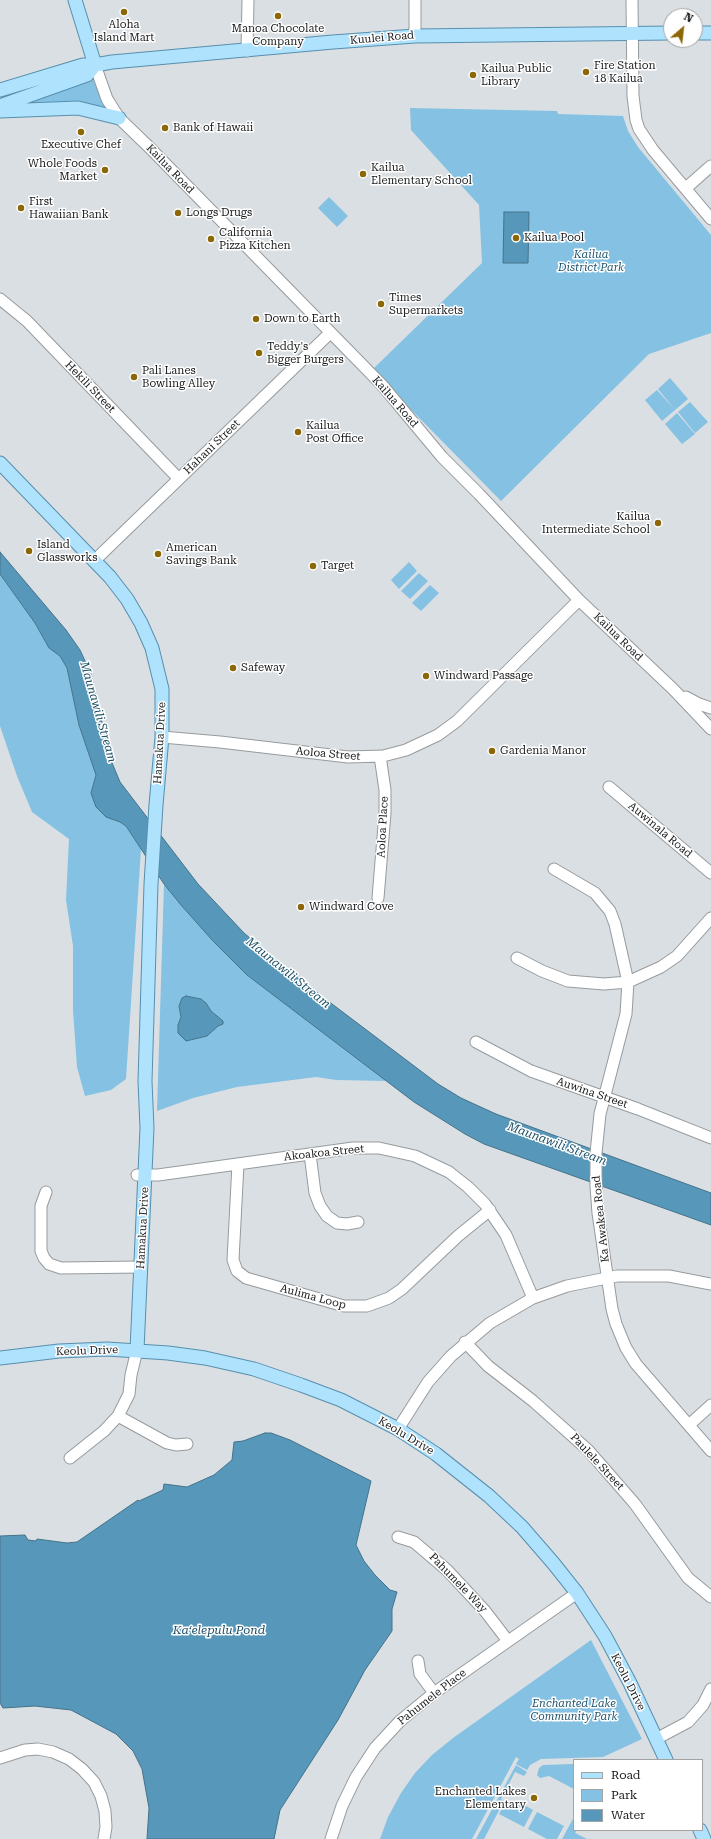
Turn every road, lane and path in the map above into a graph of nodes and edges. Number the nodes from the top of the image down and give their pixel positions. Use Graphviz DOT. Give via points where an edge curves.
graph roads {
  1 [pos="75,0"];
  2 [pos="248,0"];
  3 [pos="415,0"];
  4 [pos="632,0"];
  5 [pos="633,33"];
  6 [pos="663,33"];
  7 [pos="415,36"];
  8 [pos="248,50"];
  9 [pos="95,65"];
  10 [pos="0,90"];
  11 [pos="0,106"];
  12 [pos="0,111"];
  13 [pos="119,118"];
  14 [pos="711,166"];
  15 [pos="686,188"];
  16 [pos="711,219"];
  17 [pos="0,299"];
  18 [pos="330,333"];
  19 [pos="0,463"];
  20 [pos="179,479"];
  21 [pos="94,561"];
  22 [pos="579,600"];
  23 [pos="673,689"];
  24 [pos="711,708"];
  25 [pos="711,729"];
  26 [pos="162,737"];
  27 [pos="380,756"];
  28 [pos="609,787"];
  29 [pos="554,869"];
  30 [pos="711,873"];
  31 [pos="378,898"];
  32 [pos="711,918"];
  33 [pos="517,958"];
  34 [pos="628,982"];
  35 [pos="476,1042"];
  36 [pos="604,1097"];
  37 [pos="711,1138"];
  38 [pos="310,1154"];
  39 [pos="238,1164"];
  40 [pos="141,1175"];
  41 [pos="46,1192"];
  42 [pos="490,1210"];
  43 [pos="358,1222"];
  44 [pos="136,1267"];
  45 [pos="608,1278"];
  46 [pos="711,1284"];
  47 [pos="533,1298"];
  48 [pos="466,1342"];
  49 [pos="132,1350"];
  50 [pos="0,1358"];
  51 [pos="711,1405"];
  52 [pos="118,1416"];
  53 [pos="689,1425"];
  54 [pos="398,1429"];
  55 [pos="187,1444"];
  56 [pos="711,1451"];
  57 [pos="70,1458"];
  58 [pos="398,1537"];
  59 [pos="577,1593"];
  60 [pos="711,1597"];
  61 [pos="508,1641"];
  62 [pos="418,1661"];
  63 [pos="711,1689"];
  64 [pos="434,1693"];
  65 [pos="656,1739"];
  66 [pos="0,1758"];
  67 [pos="666,1759"];
  68 [pos="104,1839"];
  69 [pos="331,1839"];
  1 -- 9 [label="main road"];
  2 -- 8 [label="street"];
  3 -- 7 [label="street"];
  4 -- 5 [label="street"];
  5 -- 6 [label="main road, Kuulei Road"];
  5 -- 7 [label="main road, Kuulei Road"];
  5 -- 15 [label="street" via="633,96 636,120 653,150"];
  7 -- 8 [label="main road, Kuulei Road"];
  8 -- 9 [label="main road, Kuulei Road"];
  9 -- 10 [label="main road" via="83,65"];
  9 -- 11 [label="main road" via="86,76"];
  9 -- 13 [label="street, Kailua Road" via="107,99"];
  12 -- 13 [label="main road" via="78,108"];
  13 -- 18 [label="street, Kailua Road"];
  14 -- 15 [label="street"];
  15 -- 16 [label="street"];
  17 -- 20 [label="street, Hekili Street" via="27,321"];
  18 -- 20 [label="street, Hahani Street"];
  18 -- 22 [label="street, Kailua Road" via="382,385 442,457"];
  19 -- 21 [label="main road, Hamakua Drive"];
  20 -- 21 [label="street, Hahani Street"];
  21 -- 26 [label="main road, Hamakua Drive" via="127,599 150,642 162,689"];
  22 -- 23 [label="street, Kailua Road"];
  22 -- 27 [label="street, Aoloa Street" via="448,728 417,746"];
  23 -- 24 [label="street"];
  23 -- 25 [label="street, Kailua Road"];
  26 -- 27 [label="street, Aoloa Street" via="348,757"];
  26 -- 40 [label="main road, Hamakua Drive" via="151,884 145,1081 138,1128"];
  27 -- 31 [label="street, Aoloa Place" via="385,790 385,813"];
  28 -- 30 [label="street, Auwinala Road"];
  29 -- 34 [label="street, Ka Awakea Road" via="596,892 610,911 616,924"];
  32 -- 34 [label="street" via="673,959"];
  33 -- 34 [label="street" via="568,981 604,984"];
  34 -- 36 [label="street, Ka Awakea Road" via="626,1014"];
  35 -- 36 [label="street, Auwina Street" via="530,1071"];
  36 -- 37 [label="street, Auwina Street"];
  36 -- 45 [label="street, Ka Awakea Road" via="597,1138 596,1186"];
  38 -- 39 [label="street, Akoakoa Street"];
  38 -- 42 [label="street, Akoakoa Street" via="366,1148 391,1150 415,1156 459,1179"];
  38 -- 43 [label="street" via="315,1194 327,1216 337,1223"];
  39 -- 40 [label="street, Akoakoa Street"];
  39 -- 42 [label="street, Aulima Loop" via="233,1260 237,1271 246,1278 344,1306 367,1306 382,1302 396,1294"];
  40 -- 44 [label="main road, Hamakua Drive"];
  41 -- 44 [label="street" via="41,1206 41,1251 49,1264 61,1268"];
  42 -- 47 [label="street, Akoakoa Street" via="506,1235"];
  44 -- 49 [label="main road, Hamakua Drive"];
  45 -- 46 [label="street" via="658,1276 686,1278"];
  45 -- 47 [label="street" via="567,1286"];
  45 -- 53 [label="street, Ka Awakea Road" via="616,1324 626,1348 644,1374"];
  47 -- 48 [label="street" via="500,1316"];
  48 -- 54 [label="street" via="428,1382"];
  48 -- 60 [label="street, Paulele Street" via="497,1373 588,1450 635,1504 688,1578"];
  49 -- 50 [label="main road, Keolu Drive" via="59,1351"];
  49 -- 52 [label="street, Hamakua Drive" via="129,1394"];
  49 -- 54 [label="main road, Keolu Drive" via="205,1358 278,1376 341,1400"];
  51 -- 53 [label="street"];
  52 -- 55 [label="street" via="161,1440 176,1445"];
  52 -- 57 [label="street, Hamakua Drive" via="104,1431"];
  53 -- 56 [label="street, Ka Awakea Road"];
  54 -- 59 [label="main road, Keolu Drive" via="436,1454 489,1496 537,1544"];
  58 -- 61 [label="street, Pahumele Way" via="414,1542 442,1565 481,1606"];
  59 -- 61 [label="street, Pahumele Place"];
  59 -- 65 [label="main road, Keolu Drive" via="616,1657"];
  61 -- 64 [label="street, Pahumele Place"];
  62 -- 64 [label="street" via="420,1674"];
  63 -- 65 [label="street" via="697,1714 688,1722"];
  64 -- 69 [label="street, Pahumele Place" via="400,1721 366,1760 347,1795"];
  65 -- 67 [label="main road, Keolu Drive"];
  66 -- 68 [label="street" via="25,1750 38,1749 69,1759 78,1766 94,1782 101,1796 106,1821"];
}
